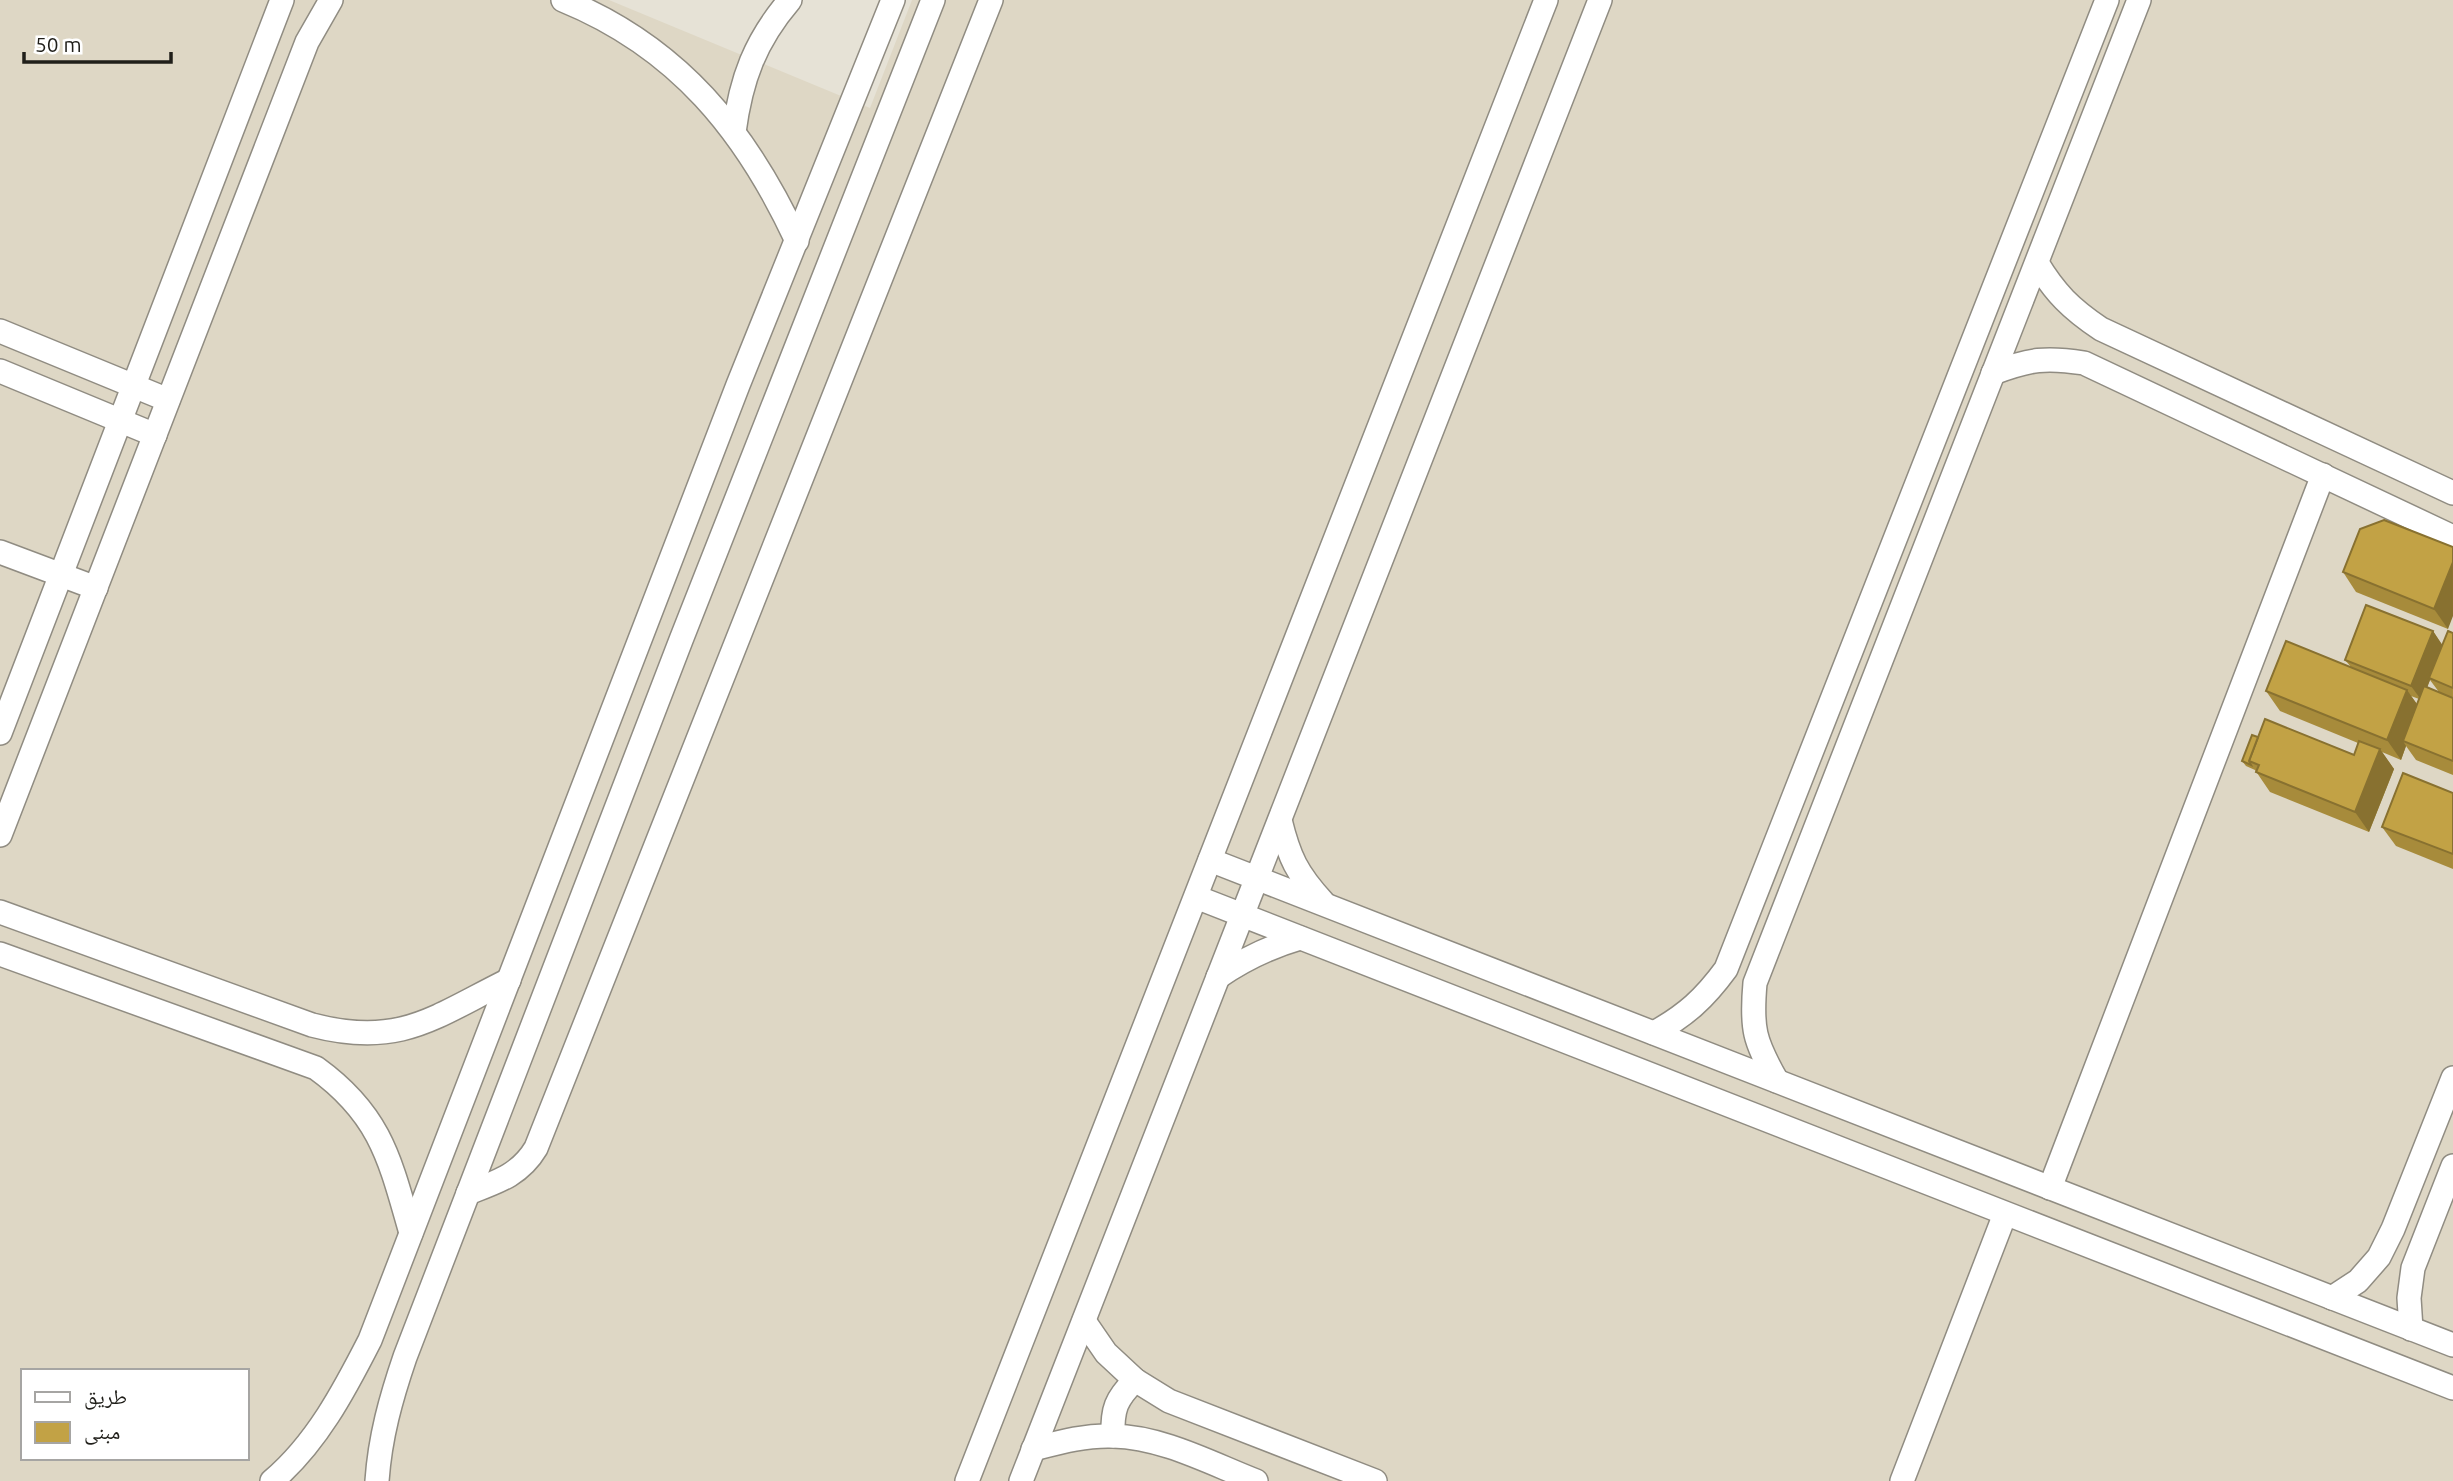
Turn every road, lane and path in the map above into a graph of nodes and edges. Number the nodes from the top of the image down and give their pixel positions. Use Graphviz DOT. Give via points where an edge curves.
graph roads {
  1 [pos="282,0"];
  2 [pos="331,0"];
  3 [pos="563,0"];
  4 [pos="790,0"];
  5 [pos="893,0"];
  6 [pos="933,0"];
  7 [pos="991,0"];
  8 [pos="1546,0"];
  9 [pos="1600,0"];
  10 [pos="2107,0"];
  11 [pos="2139,0"];
  12 [pos="734,132"];
  13 [pos="797,241"];
  14 [pos="2037,263"];
  15 [pos="168,297"];
  16 [pos="203,310"];
  17 [pos="0,331"];
  18 [pos="0,371"];
  19 [pos="1993,373"];
  20 [pos="134,386"];
  21 [pos="168,400"];
  22 [pos="121,421"];
  23 [pos="155,435"];
  24 [pos="2323,475"];
  25 [pos="2453,493"];
  26 [pos="2453,537"];
  27 [pos="0,552"];
  28 [pos="61,575"];
  29 [pos="96,588"];
  30 [pos="645,626"];
  31 [pos="681,640"];
  32 [pos="0,733"];
  33 [pos="1280,820"];
  34 [pos="0,835"];
  35 [pos="1210,860"];
  36 [pos="1256,878"];
  37 [pos="1195,897"];
  38 [pos="1325,905"];
  39 [pos="0,912"];
  40 [pos="1242,915"];
  41 [pos="1300,938"];
  42 [pos="0,954"];
  43 [pos="1218,977"];
  44 [pos="509,980"];
  45 [pos="1654,1033"];
  46 [pos="2453,1078"];
  47 [pos="1777,1081"];
  48 [pos="2453,1166"];
  49 [pos="2050,1188"];
  50 [pos="468,1193"];
  51 [pos="2006,1214"];
  52 [pos="411,1233"];
  53 [pos="2332,1298"];
  54 [pos="1084,1321"];
  55 [pos="2411,1329"];
  56 [pos="370,1340"];
  57 [pos="2453,1345"];
  58 [pos="405,1357"];
  59 [pos="1135,1380"];
  60 [pos="2453,1388"];
  61 [pos="1114,1436"];
  62 [pos="1033,1449"];
  63 [pos="272,1481"];
  64 [pos="377,1481"];
  65 [pos="967,1481"];
  66 [pos="1021,1481"];
  67 [pos="1256,1481"];
  68 [pos="1375,1481"];
  69 [pos="1902,1481"];
  1 -- 15 [label="street"];
  2 -- 16 [label="street" via="307,42"];
  3 -- 12 [label="street" via="634,36 699,91"];
  4 -- 12 [label="street" via="758,44 746,72"];
  5 -- 13 [label="street"];
  6 -- 31 [label="street"];
  7 -- 50 [label="street" via="536,1148 509,1177"];
  8 -- 35 [label="street"];
  9 -- 33 [label="street"];
  10 -- 45 [label="street" via="1726,970 1698,1003"];
  11 -- 14 [label="street"];
  12 -- 13 [label="street" via="769,185"];
  13 -- 30 [label="street"];
  14 -- 19 [label="street"];
  14 -- 25 [label="street" via="2060,297 2101,330"];
  15 -- 16 [label="street"];
  15 -- 20 [label="street"];
  16 -- 21 [label="street"];
  17 -- 20 [label="street"];
  18 -- 22 [label="street"];
  19 -- 24 [label="street" via="2033,360 2084,363"];
  19 -- 47 [label="street" via="1755,983 1752,1017 1759,1051"];
  20 -- 21 [label="street"];
  20 -- 22 [label="street"];
  21 -- 23 [label="street"];
  22 -- 23 [label="street"];
  22 -- 28 [label="street"];
  23 -- 29 [label="street"];
  24 -- 26 [label="street"];
  24 -- 49 [label="street"];
  27 -- 28 [label="street"];
  28 -- 29 [label="street"];
  28 -- 32 [label="street"];
  29 -- 34 [label="street"];
  30 -- 31 [label="street"];
  30 -- 44 [label="street"];
  31 -- 50 [label="street"];
  33 -- 36 [label="street"];
  33 -- 38 [label="street" via="1287,852 1303,881"];
  35 -- 36 [label="street"];
  35 -- 37 [label="street"];
  36 -- 38 [label="street"];
  36 -- 40 [label="street"];
  37 -- 40 [label="street"];
  37 -- 65 [label="street"];
  38 -- 45 [label="street"];
  39 -- 44 [label="street" via="341,1032 399,1031 427,1022"];
  40 -- 41 [label="street"];
  40 -- 43 [label="street"];
  41 -- 43 [label="street" via="1270,947"];
  41 -- 51 [label="street"];
  42 -- 52 [label="street" via="316,1068 358,1104 374,1127 387,1152"];
  43 -- 54 [label="street"];
  44 -- 52 [label="street"];
  45 -- 47 [label="street"];
  46 -- 53 [label="street" via="2379,1257 2358,1281"];
  47 -- 49 [label="street"];
  48 -- 55 [label="street" via="2413,1268"];
  49 -- 53 [label="street"];
  50 -- 58 [label="street"];
  51 -- 60 [label="street"];
  51 -- 69 [label="street"];
  52 -- 56 [label="street"];
  53 -- 55 [label="street"];
  54 -- 59 [label="street" via="1106,1353"];
  54 -- 62 [label="street"];
  55 -- 57 [label="street"];
  56 -- 58 [label="street"];
  56 -- 63 [label="street" via="345,1390 314,1436"];
  58 -- 64 [label="street" via="389,1402"];
  59 -- 61 [label="street" via="1116,1405"];
  59 -- 68 [label="street" via="1169,1401"];
  61 -- 62 [label="street" via="1073,1438"];
  61 -- 67 [label="street" via="1154,1441"];
  62 -- 66 [label="street"];
}
